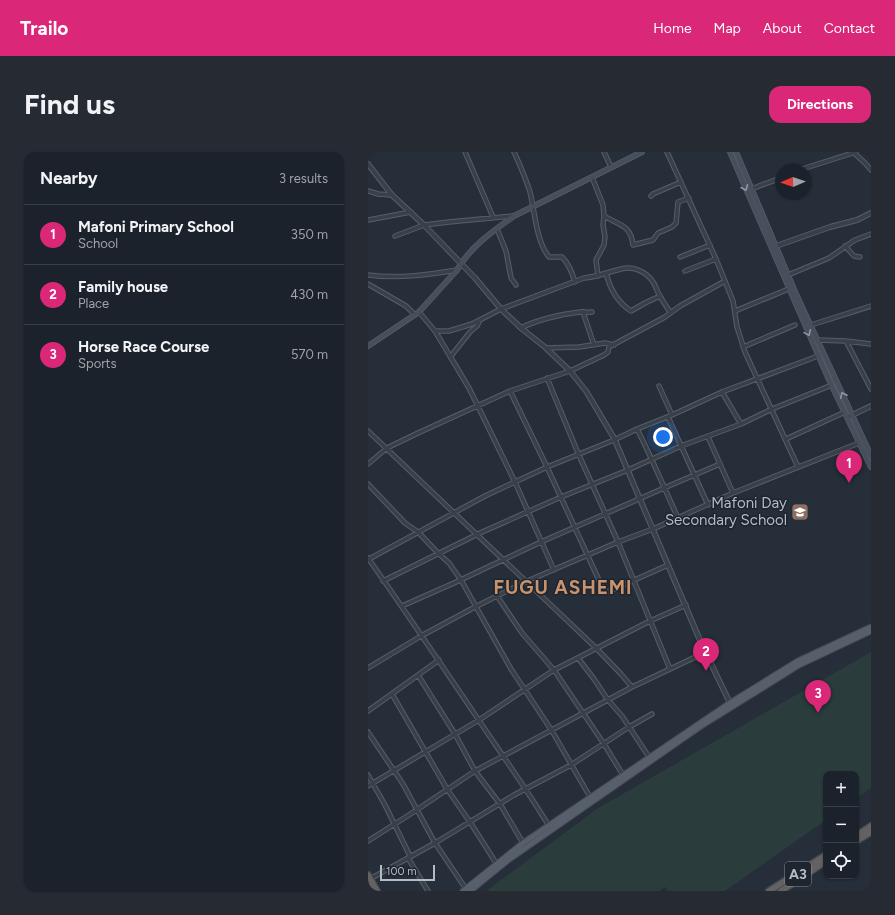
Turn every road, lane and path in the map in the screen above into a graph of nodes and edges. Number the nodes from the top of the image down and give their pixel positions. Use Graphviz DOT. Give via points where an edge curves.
graph roads {
  1 [pos="465,152"];
  2 [pos="514,152"];
  3 [pos="604,152"];
  4 [pos="641,152"];
  5 [pos="667,152"];
  6 [pos="730,152"];
  7 [pos="736,152"];
  8 [pos="854,152"];
  9 [pos="368,164"];
  10 [pos="811,166"];
  11 [pos="611,167"];
  12 [pos="871,170"];
  13 [pos="592,177"];
  14 [pos="775,180"];
  15 [pos="681,182"];
  16 [pos="751,189"];
  17 [pos="368,191"];
  18 [pos="392,195"];
  19 [pos="651,196"];
  20 [pos="689,198"];
  21 [pos="532,206"];
  22 [pos="411,212"];
  23 [pos="871,213"];
  24 [pos="514,216"];
  25 [pos="604,216"];
  26 [pos="493,218"];
  27 [pos="368,220"];
  28 [pos="424,225"];
  29 [pos="497,228"];
  30 [pos="871,234"];
  31 [pos="395,236"];
  32 [pos="710,245"];
  33 [pos="776,246"];
  34 [pos="845,246"];
  35 [pos="680,256"];
  36 [pos="860,257"];
  37 [pos="716,259"];
  38 [pos="460,264"];
  39 [pos="457,270"];
  40 [pos="685,270"];
  41 [pos="606,273"];
  42 [pos="368,275"];
  43 [pos="788,275"];
  44 [pos="598,276"];
  45 [pos="725,280"];
  46 [pos="575,282"];
  47 [pos="368,284"];
  48 [pos="516,285"];
  49 [pos="791,288"];
  50 [pos="660,296"];
  51 [pos="871,306"];
  52 [pos="501,309"];
  53 [pos="735,311"];
  54 [pos="583,312"];
  55 [pos="592,312"];
  56 [pos="670,312"];
  57 [pos="417,313"];
  58 [pos="480,320"];
  59 [pos="795,325"];
  60 [pos="811,325"];
  61 [pos="521,328"];
  62 [pos="435,331"];
  63 [pos="817,340"];
  64 [pos="846,341"];
  65 [pos="871,344"];
  66 [pos="594,345"];
  67 [pos="615,345"];
  68 [pos="368,346"];
  69 [pos="743,347"];
  70 [pos="546,348"];
  71 [pos="450,356"];
  72 [pos="818,356"];
  73 [pos="570,371"];
  74 [pos="547,378"];
  75 [pos="757,378"];
  76 [pos="832,385"];
  77 [pos="659,386"];
  78 [pos="871,389"];
  79 [pos="510,391"];
  80 [pos="722,392"];
  81 [pos="871,406"];
  82 [pos="478,407"];
  83 [pos="772,409"];
  84 [pos="848,415"];
  85 [pos="670,416"];
  86 [pos="741,424"];
  87 [pos="638,429"];
  88 [pos="368,431"];
  89 [pos="708,436"];
  90 [pos="786,439"];
  91 [pos="614,440"];
  92 [pos="859,443"];
  93 [pos="681,446"];
  94 [pos="869,446"];
  95 [pos="387,448"];
  96 [pos="578,454"];
  97 [pos="871,456"];
  98 [pos="652,459"];
  99 [pos="368,464"];
  100 [pos="720,464"];
  101 [pos="546,467"];
  102 [pos="798,467"];
  103 [pos="871,467"];
  104 [pos="628,470"];
  105 [pos="695,476"];
  106 [pos="515,482"];
  107 [pos="368,484"];
  108 [pos="592,485"];
  109 [pos="664,488"];
  110 [pos="733,494"];
  111 [pos="561,497"];
  112 [pos="640,499"];
  113 [pos="708,505"];
  114 [pos="529,512"];
  115 [pos="454,513"];
  116 [pos="605,514"];
  117 [pos="678,518"];
  118 [pos="574,528"];
  119 [pos="653,529"];
  120 [pos="418,532"];
  121 [pos="478,534"];
  122 [pos="541,542"];
  123 [pos="618,542"];
  124 [pos="438,553"];
  125 [pos="587,555"];
  126 [pos="368,559"];
  127 [pos="504,560"];
  128 [pos="668,565"];
  129 [pos="554,570"];
  130 [pos="461,580"];
  131 [pos="634,580"];
  132 [pos="383,581"];
  133 [pos="525,582"];
  134 [pos="497,596"];
  135 [pos="686,605"];
  136 [pos="402,606"];
  137 [pos="475,607"];
  138 [pos="650,620"];
  139 [pos="871,627"];
  140 [pos="871,631"];
  141 [pos="421,636"];
  142 [pos="596,648"];
  143 [pos="706,652"];
  144 [pos="578,658"];
  145 [pos="439,660"];
  146 [pos="368,668"];
  147 [pos="670,668"];
  148 [pos="554,670"];
  149 [pos="418,674"];
  150 [pos="632,688"];
  151 [pos="525,690"];
  152 [pos="392,694"];
  153 [pos="608,700"];
  154 [pos="730,703"];
  155 [pos="368,711"];
  156 [pos="584,713"];
  157 [pos="652,714"];
  158 [pos="479,720"];
  159 [pos="629,727"];
  160 [pos="552,731"];
  161 [pos="368,732"];
  162 [pos="455,734"];
  163 [pos="604,744"];
  164 [pos="425,752"];
  165 [pos="504,757"];
  166 [pos="649,757"];
  167 [pos="570,765"];
  168 [pos="394,771"];
  169 [pos="475,771"];
  170 [pos="368,775"];
  171 [pos="623,775"];
  172 [pos="372,784"];
  173 [pos="368,786"];
  174 [pos="526,789"];
  175 [pos="447,790"];
  176 [pos="590,797"];
  177 [pos="500,804"];
  178 [pos="417,810"];
  179 [pos="470,822"];
  180 [pos="395,824"];
  181 [pos="549,826"];
  182 [pos="871,826"];
  183 [pos="871,832"];
  184 [pos="859,834"];
  185 [pos="859,839"];
  186 [pos="368,841"];
  187 [pos="435,843"];
  188 [pos="523,843"];
  189 [pos="409,857"];
  190 [pos="823,857"];
  191 [pos="496,863"];
  192 [pos="823,863"];
  193 [pos="369,877"];
  194 [pos="368,886"];
  195 [pos="466,890"];
  196 [pos="371,891"];
  197 [pos="377,891"];
  198 [pos="428,891"];
  199 [pos="771,891"];
  200 [pos="781,891"];
  1 -- 26 [label="street"];
  2 -- 21 [label="street" via="524,175"];
  3 -- 11 [label="street"];
  4 -- 11 [label="main road"];
  5 -- 15 [label="street"];
  6 -- 49 [label="main road, one-way"];
  7 -- 16 [label="main road"];
  8 -- 10 [label="street"];
  8 -- 12 [label="street"];
  9 -- 18 [label="street"];
  11 -- 13 [label="main road"];
  13 -- 21 [label="main road"];
  13 -- 25 [label="street" via="603,205"];
  14 -- 16 [label="street"];
  15 -- 19 [label="street"];
  15 -- 20 [label="street"];
  16 -- 33 [label="main road"];
  17 -- 18 [label="street"];
  18 -- 22 [label="street"];
  20 -- 25 [label="street" via="678,202 674,226 658,233 653,240 633,245 628,230"];
  20 -- 32 [label="street"];
  21 -- 24 [label="main road"];
  21 -- 46 [label="street" via="547,256 562,257 568,264"];
  22 -- 27 [label="street"];
  22 -- 28 [label="street"];
  23 -- 33 [label="street" via="857,220"];
  24 -- 26 [label="street"];
  24 -- 29 [label="main road"];
  25 -- 44 [label="street" via="604,245 596,260"];
  26 -- 28 [label="street"];
  28 -- 31 [label="street"];
  28 -- 38 [label="street"];
  29 -- 38 [label="main road"];
  29 -- 48 [label="street" via="506,251 511,278"];
  30 -- 34 [label="street"];
  32 -- 35 [label="street"];
  32 -- 37 [label="street"];
  33 -- 43 [label="main road"];
  34 -- 36 [label="street" via="854,256"];
  34 -- 43 [label="street" via="829,258"];
  37 -- 40 [label="street"];
  37 -- 45 [label="street"];
  38 -- 39 [label="main road"];
  38 -- 52 [label="street"];
  39 -- 42 [label="street" via="418,276"];
  39 -- 57 [label="main road"];
  41 -- 44 [label="street"];
  41 -- 50 [label="street" via="623,268 638,270 654,282"];
  41 -- 50 [label="street" via="618,301 631,311"];
  43 -- 49 [label="main road"];
  44 -- 46 [label="street"];
  45 -- 53 [label="street"];
  45 -- 56 [label="street"];
  46 -- 52 [label="street"];
  47 -- 57 [label="street"];
  49 -- 53 [label="street"];
  49 -- 60 [label="main road"];
  49 -- 72 [label="main road, one-way"];
  50 -- 56 [label="street"];
  51 -- 60 [label="street"];
  52 -- 58 [label="street"];
  52 -- 61 [label="street"];
  53 -- 69 [label="street"];
  54 -- 55 [label="street"];
  54 -- 61 [label="street"];
  54 -- 66 [label="street"];
  56 -- 67 [label="street"];
  57 -- 62 [label="street"];
  57 -- 68 [label="main road"];
  58 -- 62 [label="street" via="449,331"];
  58 -- 71 [label="street"];
  59 -- 69 [label="street"];
  60 -- 63 [label="main road"];
  61 -- 70 [label="street"];
  62 -- 71 [label="street"];
  63 -- 64 [label="street"];
  84 -- 63 [label="main road, one-way"];
  64 -- 65 [label="street"];
  64 -- 78 [label="street"];
  66 -- 67 [label="street"];
  66 -- 70 [label="street"];
  67 -- 73 [label="street" via="604,355"];
  69 -- 75 [label="street"];
  70 -- 73 [label="street"];
  71 -- 82 [label="street"];
  72 -- 75 [label="street"];
  72 -- 76 [label="main road"];
  73 -- 74 [label="street"];
  73 -- 91 [label="street" via="586,392"];
  74 -- 79 [label="street"];
  74 -- 96 [label="street"];
  75 -- 80 [label="street"];
  75 -- 83 [label="street"];
  76 -- 83 [label="street"];
  76 -- 84 [label="main road"];
  77 -- 85 [label="street"];
  79 -- 82 [label="street"];
  79 -- 101 [label="street"];
  80 -- 85 [label="street"];
  80 -- 86 [label="street"];
  81 -- 84 [label="street"];
  82 -- 95 [label="street"];
  82 -- 106 [label="street"];
  83 -- 86 [label="street"];
  83 -- 90 [label="street"];
  84 -- 90 [label="street"];
  84 -- 92 [label="main road"];
  84 -- 94 [label="main road"];
  85 -- 87 [label="street"];
  85 -- 93 [label="street"];
  86 -- 89 [label="street"];
  87 -- 91 [label="street"];
  87 -- 98 [label="street"];
  88 -- 95 [label="street"];
  89 -- 93 [label="street"];
  89 -- 100 [label="street"];
  90 -- 102 [label="street"];
  91 -- 96 [label="street"];
  91 -- 104 [label="street"];
  92 -- 102 [label="street"];
  92 -- 103 [label="main road"];
  93 -- 98 [label="street"];
  93 -- 105 [label="street"];
  94 -- 97 [label="main road"];
  95 -- 99 [label="street"];
  95 -- 115 [label="street"];
  96 -- 101 [label="street"];
  96 -- 108 [label="street"];
  98 -- 104 [label="street"];
  98 -- 109 [label="street"];
  100 -- 105 [label="street"];
  100 -- 110 [label="street"];
  101 -- 106 [label="street"];
  101 -- 111 [label="street"];
  102 -- 110 [label="street"];
  104 -- 108 [label="street"];
  104 -- 112 [label="street"];
  105 -- 109 [label="street"];
  105 -- 113 [label="street"];
  106 -- 114 [label="street"];
  106 -- 115 [label="street"];
  107 -- 120 [label="street" via="405,523"];
  108 -- 111 [label="street"];
  108 -- 116 [label="street"];
  109 -- 112 [label="street"];
  109 -- 117 [label="street"];
  110 -- 113 [label="street"];
  111 -- 114 [label="street"];
  111 -- 118 [label="street"];
  112 -- 116 [label="street"];
  112 -- 119 [label="street"];
  113 -- 117 [label="street"];
  114 -- 121 [label="street"];
  114 -- 122 [label="street"];
  115 -- 120 [label="street"];
  115 -- 121 [label="street"];
  116 -- 118 [label="street"];
  116 -- 123 [label="street"];
  117 -- 119 [label="street"];
  118 -- 122 [label="street"];
  118 -- 125 [label="street"];
  119 -- 123 [label="street"];
  119 -- 128 [label="street"];
  120 -- 124 [label="street"];
  120 -- 126 [label="street"];
  121 -- 124 [label="street"];
  121 -- 127 [label="street"];
  122 -- 127 [label="street"];
  122 -- 129 [label="street"];
  123 -- 125 [label="street"];
  123 -- 131 [label="street"];
  124 -- 130 [label="street"];
  124 -- 132 [label="street"];
  125 -- 129 [label="street"];
  125 -- 131 [label="street" via="606,592"];
  126 -- 132 [label="street"];
  127 -- 130 [label="street"];
  127 -- 133 [label="street"];
  128 -- 131 [label="street"];
  128 -- 135 [label="street"];
  129 -- 133 [label="street"];
  130 -- 136 [label="street"];
  130 -- 137 [label="street"];
  131 -- 138 [label="street"];
  132 -- 136 [label="street"];
  133 -- 134 [label="street"];
  133 -- 142 [label="street"];
  134 -- 137 [label="street"];
  134 -- 148 [label="street" via="522,633"];
  135 -- 138 [label="street"];
  135 -- 143 [label="street"];
  136 -- 141 [label="street"];
  137 -- 141 [label="street"];
  137 -- 151 [label="street"];
  138 -- 142 [label="street"];
  138 -- 147 [label="street"];
  139 -- 154 [label="main road" via="798,661"];
  140 -- 195 [label="main road" via="799,665 701,726"];
  141 -- 145 [label="street"];
  141 -- 146 [label="street"];
  142 -- 144 [label="street"];
  142 -- 150 [label="street"];
  143 -- 147 [label="street"];
  143 -- 154 [label="street"];
  144 -- 148 [label="street"];
  144 -- 153 [label="street"];
  145 -- 149 [label="street"];
  145 -- 158 [label="street"];
  147 -- 150 [label="street"];
  148 -- 151 [label="street"];
  148 -- 156 [label="street"];
  149 -- 152 [label="street"];
  149 -- 162 [label="street"];
  150 -- 153 [label="street"];
  151 -- 158 [label="street"];
  151 -- 160 [label="street"];
  152 -- 155 [label="street"];
  152 -- 164 [label="street"];
  153 -- 156 [label="street"];
  153 -- 159 [label="street"];
  154 -- 166 [label="main road"];
  156 -- 160 [label="street"];
  156 -- 163 [label="street"];
  157 -- 159 [label="street"];
  158 -- 162 [label="street"];
  158 -- 165 [label="street"];
  159 -- 163 [label="street"];
  159 -- 166 [label="street"];
  160 -- 165 [label="street"];
  160 -- 167 [label="street"];
  161 -- 168 [label="street"];
  162 -- 164 [label="street"];
  162 -- 169 [label="street"];
  163 -- 167 [label="street"];
  163 -- 171 [label="street"];
  164 -- 168 [label="street"];
  164 -- 175 [label="street"];
  165 -- 169 [label="street"];
  165 -- 174 [label="street"];
  166 -- 171 [label="main road"];
  167 -- 174 [label="street"];
  167 -- 176 [label="street"];
  168 -- 172 [label="street"];
  168 -- 178 [label="street"];
  169 -- 175 [label="street"];
  169 -- 177 [label="street"];
  170 -- 172 [label="street"];
  171 -- 176 [label="main road"];
  172 -- 173 [label="street"];
  172 -- 180 [label="street"];
  174 -- 177 [label="street"];
  174 -- 181 [label="street"];
  175 -- 178 [label="street"];
  175 -- 179 [label="street"];
  176 -- 181 [label="main road"];
  177 -- 179 [label="street"];
  177 -- 188 [label="street"];
  178 -- 180 [label="street"];
  178 -- 187 [label="street"];
  179 -- 187 [label="street"];
  179 -- 191 [label="street"];
  180 -- 186 [label="street"];
  180 -- 189 [label="street"];
  181 -- 188 [label="main road"];
  182 -- 184 [label="highway"];
  183 -- 185 [label="highway"];
  187 -- 189 [label="street"];
  187 -- 195 [label="street"];
  188 -- 191 [label="main road"];
  189 -- 193 [label="street"];
  189 -- 198 [label="street"];
  190 -- 199 [label="highway, A3"];
  191 -- 195 [label="main road"];
  192 -- 200 [label="highway, A3"];
  193 -- 197 [label="highway"];
  194 -- 196 [label="highway"];
}
